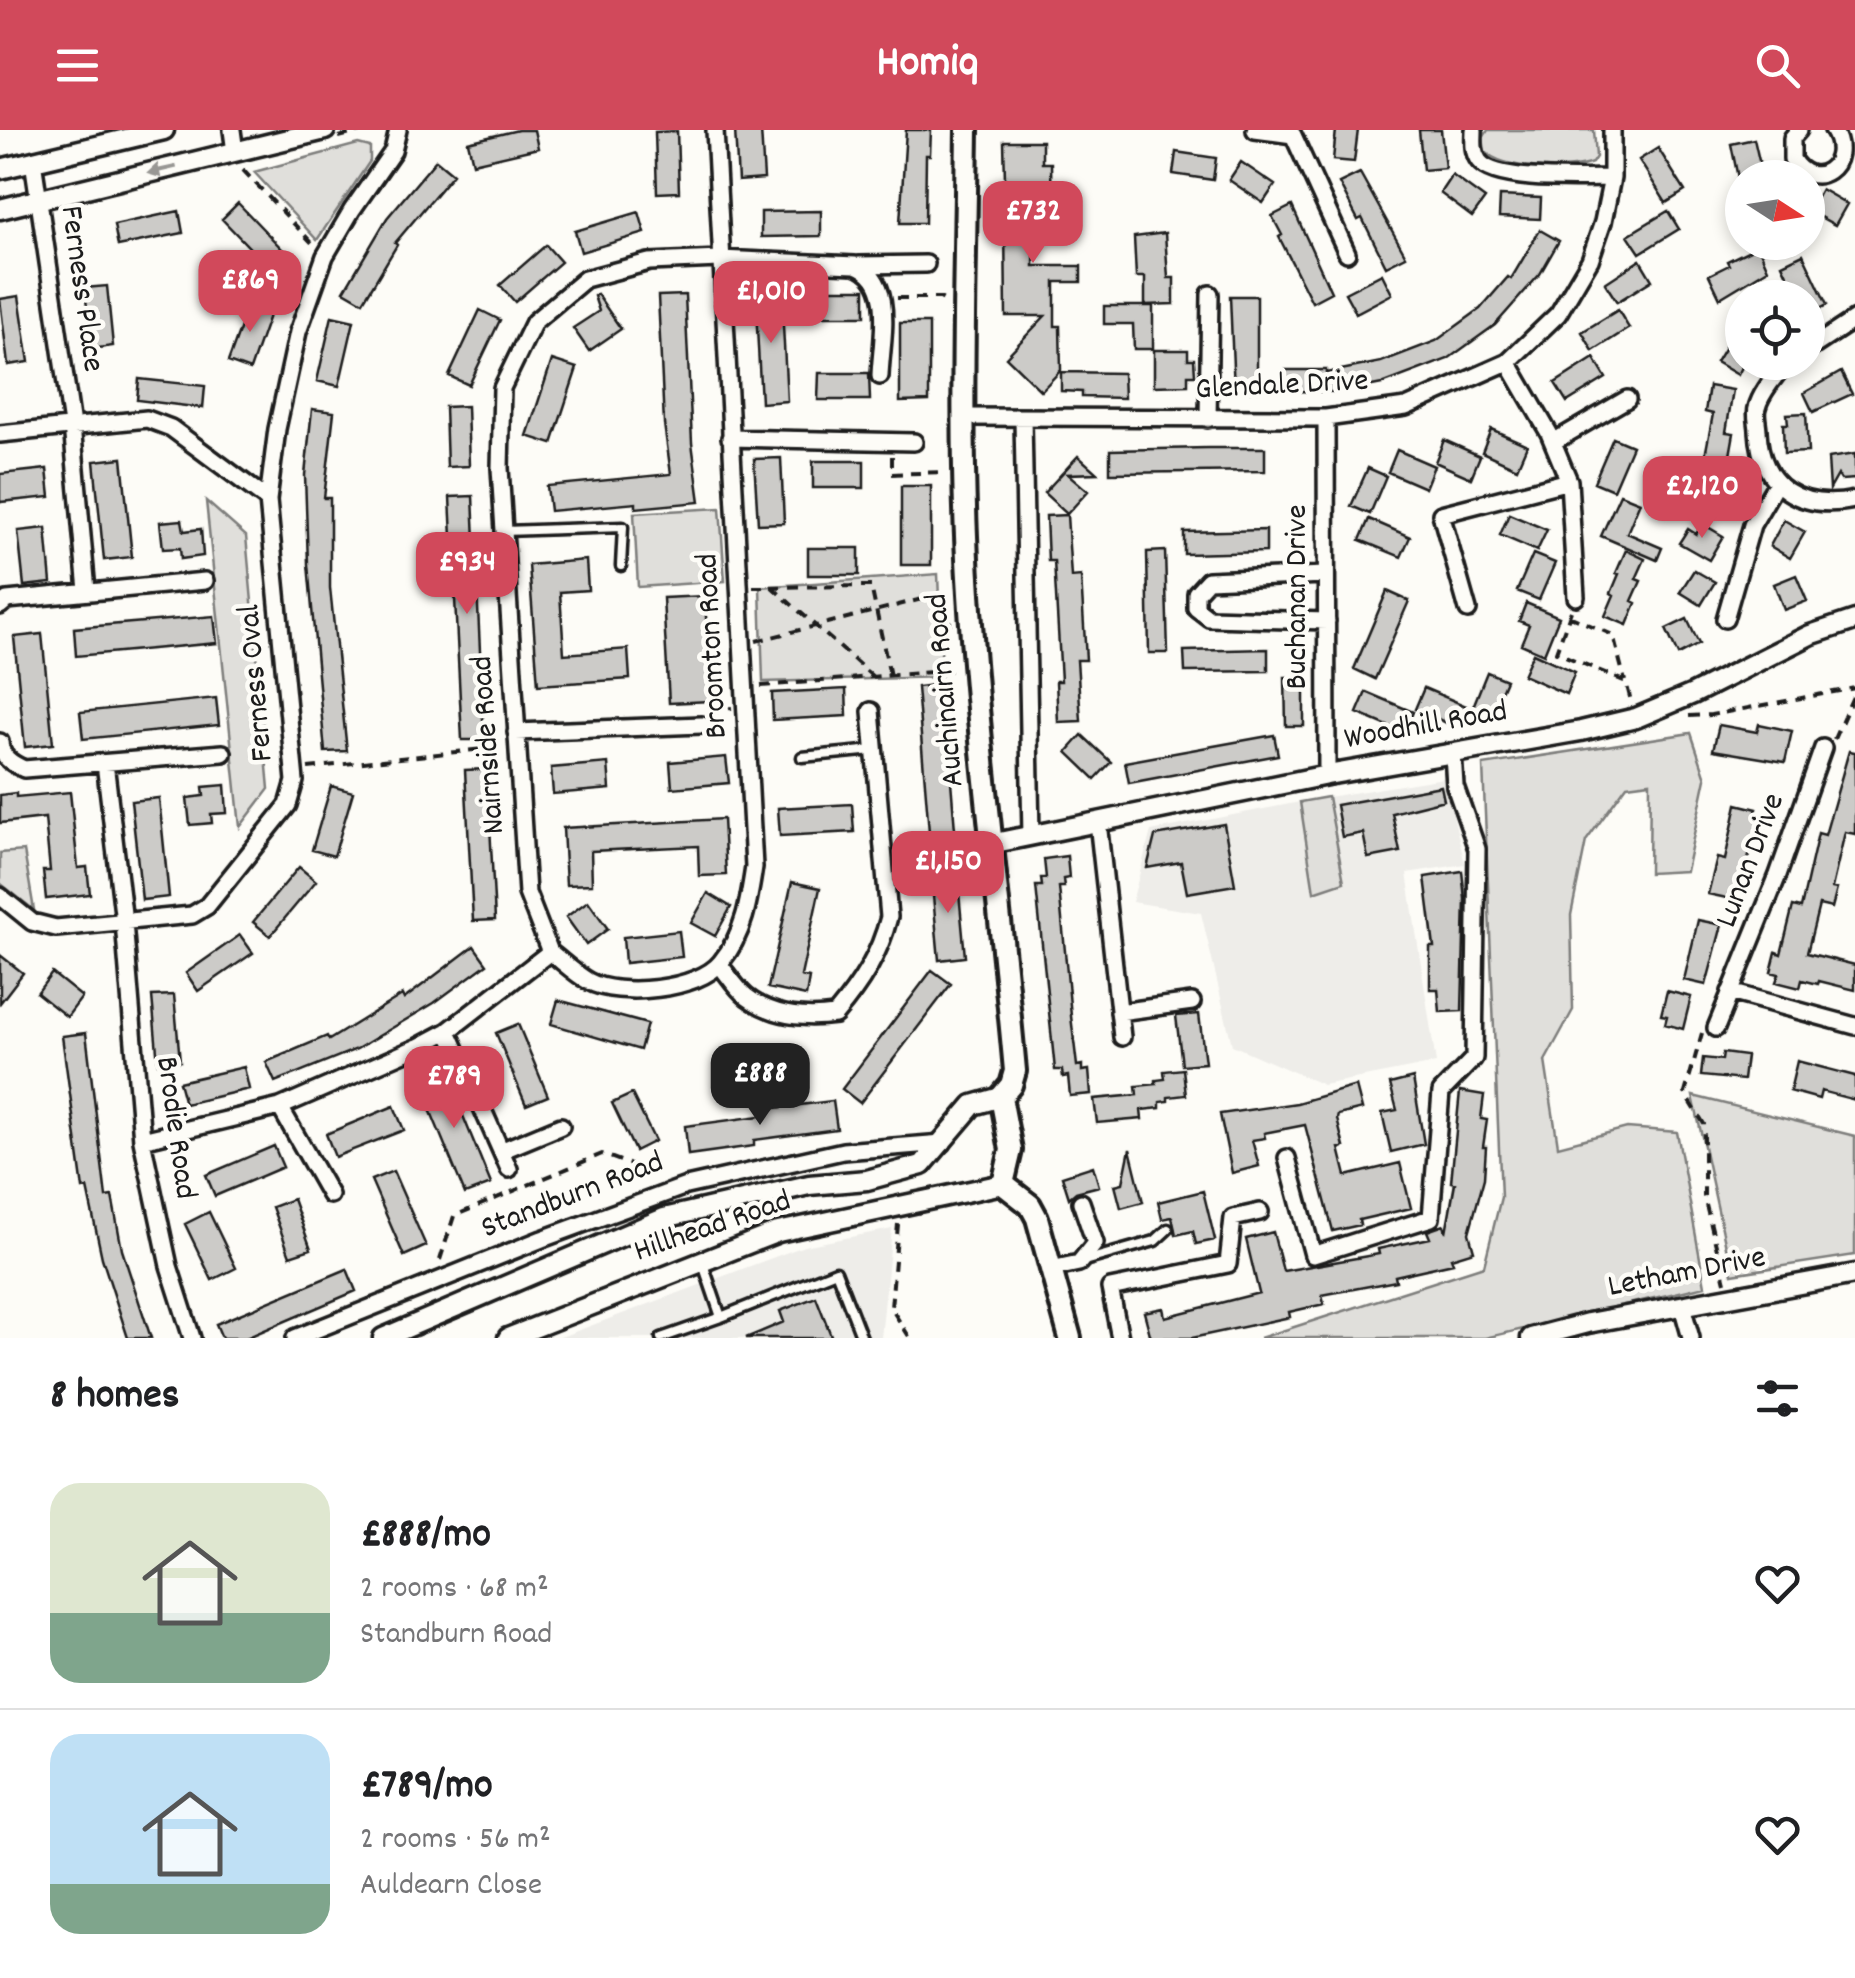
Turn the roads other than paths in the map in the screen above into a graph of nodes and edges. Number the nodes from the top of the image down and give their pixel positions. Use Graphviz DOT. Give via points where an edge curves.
graph roads {
  1 [pos="164,130"];
  2 [pos="232,130"];
  3 [pos="325,130"];
  4 [pos="398,130"];
  5 [pos="715,130"];
  6 [pos="967,130"];
  7 [pos="1255,130"];
  8 [pos="1474,130"];
  9 [pos="1612,130"];
  10 [pos="1799,130"];
  11 [pos="1833,130"];
  12 [pos="1295,132"];
  13 [pos="235,152"];
  14 [pos="33,161"];
  15 [pos="1838,163"];
  16 [pos="0,169"];
  17 [pos="1855,172"];
  18 [pos="1612,178"];
  19 [pos="40,199"];
  20 [pos="0,209"];
  21 [pos="1347,253"];
  22 [pos="720,259"];
  23 [pos="926,264"];
  24 [pos="855,265"];
  25 [pos="1210,294"];
  26 [pos="1855,319"];
  27 [pos="1825,339"];
  28 [pos="1508,362"];
  29 [pos="880,376"];
  30 [pos="1774,380"];
  31 [pos="1627,399"];
  32 [pos="964,416"];
  33 [pos="1326,418"];
  34 [pos="1023,419"];
  35 [pos="1208,419"];
  36 [pos="72,425"];
  37 [pos="0,434"];
  38 [pos="730,438"];
  39 [pos="914,442"];
  40 [pos="1554,442"];
  41 [pos="1569,481"];
  42 [pos="1776,484"];
  43 [pos="268,500"];
  44 [pos="1855,500"];
  45 [pos="504,531"];
  46 [pos="621,566"];
  47 [pos="1325,575"];
  48 [pos="204,581"];
  49 [pos="87,591"];
  50 [pos="1576,597"];
  51 [pos="0,606"];
  52 [pos="1468,610"];
  53 [pos="1725,619"];
  54 [pos="1855,620"];
  55 [pos="1327,621"];
  56 [pos="871,711"];
  57 [pos="702,724"];
  58 [pos="517,739"];
  59 [pos="0,742"];
  60 [pos="1823,748"];
  61 [pos="874,750"];
  62 [pos="1454,753"];
  63 [pos="223,754"];
  64 [pos="802,757"];
  65 [pos="106,763"];
  66 [pos="1327,775"];
  67 [pos="1098,822"];
  68 [pos="1031,836"];
  69 [pos="990,844"];
  70 [pos="0,896"];
  71 [pos="124,922"];
  72 [pos="550,952"];
  73 [pos="720,965"];
  74 [pos="1730,992"];
  75 [pos="1192,1002"];
  76 [pos="1119,1012"];
  77 [pos="1855,1026"];
  78 [pos="1716,1028"];
  79 [pos="448,1030"];
  80 [pos="1122,1037"];
  81 [pos="1001,1097"];
  82 [pos="280,1108"];
  83 [pos="561,1126"];
  84 [pos="142,1140"];
  85 [pos="943,1143"];
  86 [pos="502,1150"];
  87 [pos="1288,1158"];
  88 [pos="509,1168"];
  89 [pos="1003,1184"];
  90 [pos="330,1194"];
  91 [pos="1081,1202"];
  92 [pos="1260,1212"];
  93 [pos="1168,1229"];
  94 [pos="702,1260"];
  95 [pos="1079,1262"];
  96 [pos="1051,1269"];
  97 [pos="1855,1274"];
  98 [pos="1682,1306"];
  99 [pos="721,1317"];
  100 [pos="192,1338"];
  101 [pos="295,1338"];
  102 [pos="382,1338"];
  103 [pos="508,1338"];
  104 [pos="661,1338"];
  105 [pos="862,1338"];
  106 [pos="1070,1338"];
  107 [pos="1120,1338"];
  108 [pos="1531,1338"];
  109 [pos="1691,1338"];
  1 -- 14 [label="street"];
  2 -- 13 [label="street"];
  3 -- 13 [label="street"];
  4 -- 43 [label="street, Ferness Oval" via="394,151 325,256 298,332"];
  5 -- 22 [label="street, Broomton Road"];
  6 -- 32 [label="main road, Auchinairn Road"];
  7 -- 12 [label="street"];
  8 -- 18 [label="street" via="1473,149 1490,171"];
  9 -- 18 [label="street, Glendale Drive"];
  10 -- 15 [label="street" via="1790,148 1796,166 1816,176"];
  11 -- 15 [label="street" via="1842,149"];
  12 -- 21 [label="street"];
  13 -- 19 [label="street, one-way"];
  14 -- 16 [label="street"];
  14 -- 19 [label="street, Ferness Place"];
  15 -- 17 [label="street"];
  18 -- 28 [label="street, Glendale Drive" via="1590,260 1558,314"];
  19 -- 20 [label="street"];
  19 -- 36 [label="street, Ferness Place"];
  22 -- 24 [label="street, Nairnside Road"];
  22 -- 38 [label="street, Broomton Road"];
  22 -- 45 [label="street, Nairnside Road" via="649,262 585,279 534,322 502,388"];
  23 -- 24 [label="street, Nairnside Road"];
  24 -- 29 [label="street" via="878,280 882,297"];
  25 -- 35 [label="street"];
  26 -- 27 [label="street"];
  28 -- 33 [label="street, Glendale Drive" via="1406,407"];
  28 -- 40 [label="street"];
  30 -- 42 [label="street" via="1756,408 1760,456"];
  31 -- 40 [label="street"];
  32 -- 34 [label="street, Glendale Drive"];
  32 -- 69 [label="main road, Auchinairn Road" via="971,622"];
  33 -- 35 [label="street, Glendale Drive"];
  33 -- 47 [label="street, Buchanan Drive"];
  34 -- 35 [label="street, Glendale Drive"];
  34 -- 68 [label="street"];
  36 -- 37 [label="street"];
  36 -- 43 [label="street" via="147,419 171,428"];
  36 -- 49 [label="street, Ferness Place"];
  38 -- 39 [label="street"];
  38 -- 73 [label="street, Broomton Road" via="754,867 747,916"];
  40 -- 41 [label="street"];
  41 -- 50 [label="street"];
  41 -- 52 [label="street" via="1441,514"];
  42 -- 44 [label="street" via="1830,505"];
  42 -- 53 [label="street" via="1752,525"];
  43 -- 71 [label="street, Ferness Oval" via="295,782 288,805 206,906 192,915"];
  45 -- 46 [label="lane" via="623,527"];
  45 -- 58 [label="street, Nairnside Road"];
  47 -- 55 [label="street, Buchanan Drive"];
  47 -- 55 [label="street" via="1208,580 1196,593 1196,608 1209,618"];
  48 -- 49 [label="street"];
  49 -- 51 [label="street"];
  54 -- 62 [label="street, Woodhill Road" via="1636,718"];
  55 -- 66 [label="street, Buchanan Drive"];
  56 -- 61 [label="street"];
  57 -- 58 [label="street"];
  58 -- 72 [label="street, Nairnside Road" via="526,894"];
  59 -- 65 [label="street" via="10,762 24,770"];
  60 -- 74 [label="street, Lunan Drive"];
  61 -- 64 [label="lane"];
  61 -- 73 [label="street" via="889,917 858,988 835,1015 796,1016 746,996"];
  62 -- 66 [label="street, Woodhill Road"];
  62 -- 87 [label="street" via="1454,786 1477,849 1474,1058 1441,1092 1431,1218 1313,1255"];
  63 -- 65 [label="street"];
  65 -- 71 [label="street, Brodie Road"];
  66 -- 67 [label="street, Woodhill Road"];
  67 -- 68 [label="street, Woodhill Road"];
  67 -- 76 [label="street"];
  68 -- 69 [label="street, Woodhill Road"];
  69 -- 81 [label="main road, Auchinairn Road" via="1015,1071"];
  70 -- 71 [label="street, Ferness Oval" via="32,922 56,928"];
  71 -- 84 [label="street, Brodie Road"];
  72 -- 73 [label="street" via="590,982 624,990 679,986"];
  72 -- 79 [label="street"];
  74 -- 77 [label="street"];
  74 -- 78 [label="street, Lunan Drive"];
  75 -- 76 [label="street"];
  76 -- 80 [label="street"];
  79 -- 82 [label="street"];
  79 -- 86 [label="street"];
  81 -- 85 [label="street, Standburn Road" via="973,1105"];
  81 -- 89 [label="main road, Auchinairn Road" via="1010,1150"];
  82 -- 84 [label="street"];
  82 -- 90 [label="street"];
  83 -- 86 [label="street"];
  84 -- 100 [label="street, Brodie Road"];
  85 -- 101 [label="street, Standburn Road" via="843,1151 686,1186"];
  85 -- 102 [label="street, Standburn Road" via="922,1165 867,1180 664,1218"];
  86 -- 88 [label="street"];
  89 -- 94 [label="street, Hillhead Road" via="778,1232"];
  89 -- 96 [label="main road" via="1030,1205"];
  91 -- 95 [label="street" via="1096,1242"];
  92 -- 107 [label="street" via="1233,1218 1228,1264 1110,1288"];
  93 -- 95 [label="lane" via="1156,1241"];
  94 -- 99 [label="lane"];
  94 -- 103 [label="street, Hillhead Road"];
  95 -- 96 [label="street"];
  96 -- 106 [label="main road"];
  97 -- 98 [label="street, Letham Drive"];
  98 -- 108 [label="street, Letham Drive"];
  98 -- 109 [label="street"];
  99 -- 104 [label="lane"];
  99 -- 105 [label="lane" via="836,1270"];
}
